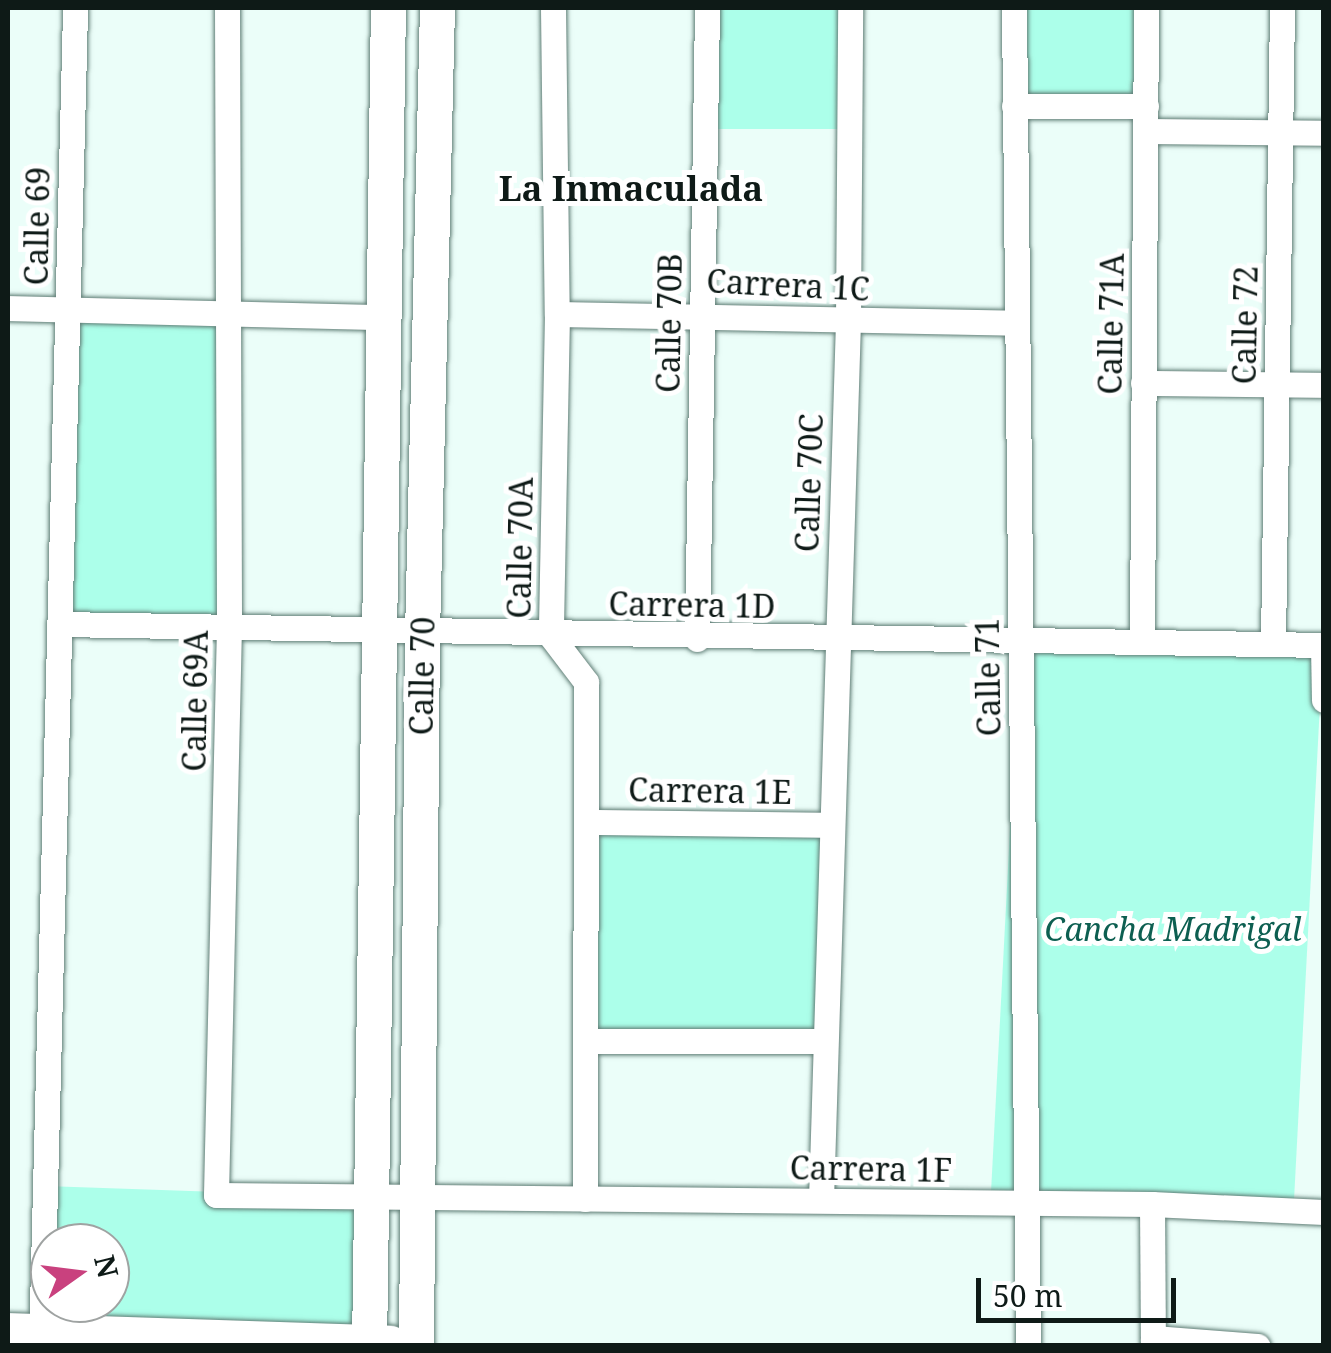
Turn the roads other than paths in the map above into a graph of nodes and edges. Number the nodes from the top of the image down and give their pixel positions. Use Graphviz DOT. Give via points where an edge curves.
graph roads {
  1 [pos="75,8"];
  2 [pos="226,8"];
  3 [pos="388,8"];
  4 [pos="438,8"];
  5 [pos="552,8"];
  6 [pos="708,8"];
  7 [pos="850,8"];
  8 [pos="1014,8"];
  9 [pos="1146,8"];
  10 [pos="1282,8"];
  11 [pos="1014,106"];
  12 [pos="1146,118"];
  13 [pos="1280,133"];
  14 [pos="1324,133"];
  15 [pos="8,308"];
  16 [pos="67,309"];
  17 [pos="231,312"];
  18 [pos="702,313"];
  19 [pos="557,314"];
  20 [pos="382,317"];
  21 [pos="848,321"];
  22 [pos="1017,324"];
  23 [pos="1143,383"];
  24 [pos="1276,384"];
  25 [pos="1324,385"];
  26 [pos="59,624"];
  27 [pos="229,626"];
  28 [pos="379,632"];
  29 [pos="422,634"];
  30 [pos="551,636"];
  31 [pos="698,638"];
  32 [pos="1020,639"];
  33 [pos="835,640"];
  34 [pos="1142,642"];
  35 [pos="1272,644"];
  36 [pos="1323,644"];
  37 [pos="1324,700"];
  38 [pos="589,822"];
  39 [pos="830,825"];
  40 [pos="587,1041"];
  41 [pos="825,1041"];
  42 [pos="370,1197"];
  43 [pos="416,1199"];
  44 [pos="585,1199"];
  45 [pos="821,1200"];
  46 [pos="1152,1204"];
  47 [pos="1026,1205"];
  48 [pos="1324,1212"];
  49 [pos="30,1336"];
  50 [pos="1153,1342"];
  51 [pos="369,1343"];
  52 [pos="406,1346"];
  53 [pos="416,1346"];
  54 [pos="1028,1346"];
  55 [pos="1258,1346"];
  1 -- 16 [label="street, Calle 69"];
  2 -- 17 [label="street, Calle 69A"];
  3 -- 20 [label="street, Calle 70"];
  4 -- 29 [label="street, Calle 70"];
  5 -- 19 [label="street, Calle 70A"];
  6 -- 18 [label="street, Calle 70B"];
  7 -- 21 [label="street, Calle 70C"];
  8 -- 11 [label="street, Calle 71"];
  9 -- 12 [label="street, Calle 71A"];
  10 -- 13 [label="street, Calle 72"];
  11 -- 12 [label="street"];
  11 -- 22 [label="street, Calle 71"];
  12 -- 13 [label="street"];
  12 -- 23 [label="street, Calle 71A"];
  13 -- 14 [label="street"];
  13 -- 24 [label="street, Calle 72"];
  15 -- 16 [label="street"];
  16 -- 17 [label="street"];
  16 -- 26 [label="street, Calle 69"];
  17 -- 20 [label="street"];
  17 -- 27 [label="street, Calle 69A"];
  18 -- 19 [label="street, Carrera 1C"];
  18 -- 21 [label="street, Carrera 1C"];
  18 -- 31 [label="street, Calle 70B"];
  19 -- 30 [label="street, Calle 70A"];
  20 -- 28 [label="street, Calle 70"];
  21 -- 22 [label="street, Carrera 1C"];
  21 -- 33 [label="street, Calle 70C"];
  22 -- 32 [label="street, Calle 71"];
  23 -- 24 [label="street"];
  23 -- 34 [label="street, Calle 71A"];
  24 -- 25 [label="street"];
  24 -- 35 [label="street, Calle 72"];
  26 -- 27 [label="street, Carrera 1D"];
  26 -- 49 [label="street, Calle 69"];
  27 -- 28 [label="street, Carrera 1D"];
  27 -- 42 [label="street, Calle 69A" via="216,1195"];
  28 -- 29 [label="street, Carrera 1D"];
  28 -- 42 [label="street, Calle 70"];
  29 -- 30 [label="street, Carrera 1D"];
  29 -- 43 [label="street, Calle 70"];
  30 -- 31 [label="street, Carrera 1D"];
  30 -- 38 [label="street, Calle 70A" via="586,682"];
  31 -- 33 [label="street, Carrera 1D"];
  32 -- 33 [label="street, Carrera 1D"];
  32 -- 34 [label="street, Carrera 1D"];
  32 -- 47 [label="street, Calle 71"];
  33 -- 39 [label="street, Calle 70C"];
  34 -- 35 [label="street, Carrera 1D"];
  35 -- 36 [label="street, Carrera 1D"];
  36 -- 37 [label="street"];
  38 -- 39 [label="street, Carrera 1E"];
  38 -- 40 [label="street, Calle 70A"];
  39 -- 41 [label="street, Calle 70C"];
  40 -- 41 [label="street"];
  40 -- 44 [label="street, Calle 70A"];
  41 -- 45 [label="street, Calle 70C"];
  42 -- 43 [label="street, Calle 69A"];
  42 -- 51 [label="street, Calle 70"];
  43 -- 44 [label="street, Carrera 1F"];
  43 -- 53 [label="street, Calle 70"];
  44 -- 45 [label="street, Carrera 1F"];
  45 -- 47 [label="street, Carrera 1F"];
  46 -- 47 [label="street, Carrera 1F"];
  46 -- 48 [label="street, Carrera 1F"];
  46 -- 50 [label="street"];
  47 -- 54 [label="street, Calle 71"];
  49 -- 51 [label="street"];
  50 -- 55 [label="street"];
  51 -- 52 [label="street"];
}
